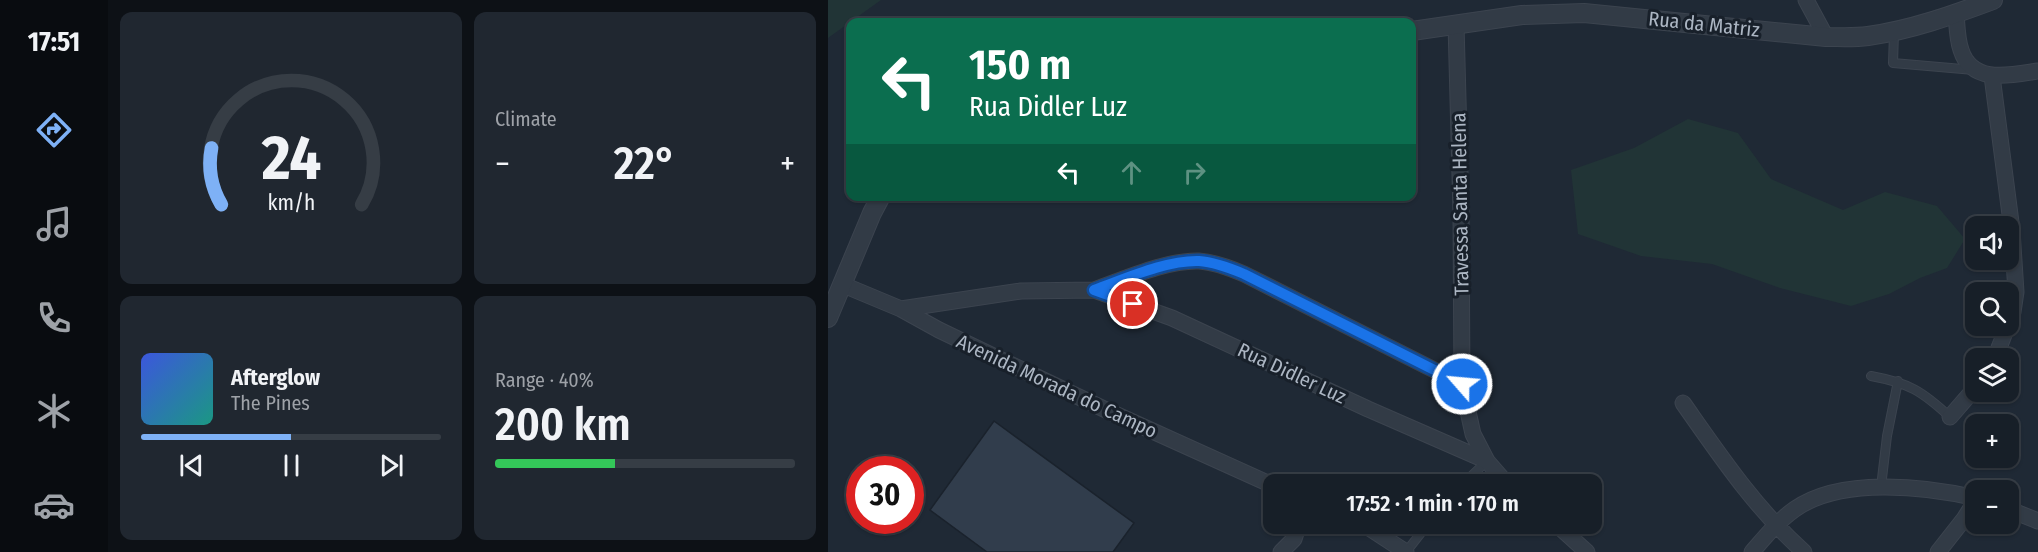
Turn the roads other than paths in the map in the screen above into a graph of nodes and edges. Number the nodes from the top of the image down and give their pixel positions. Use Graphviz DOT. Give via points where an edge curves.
graph roads {
  1 [pos="1806,0"];
  2 [pos="1993,0"];
  3 [pos="1956,13"];
  4 [pos="1456,24"];
  5 [pos="1416,30"];
  6 [pos="1894,32"];
  7 [pos="1826,37"];
  8 [pos="1976,70"];
  9 [pos="2038,71"];
  10 [pos="1992,76"];
  11 [pos="879,201"];
  12 [pos="841,284"];
  13 [pos="1094,290"];
  14 [pos="901,309"];
  15 [pos="828,318"];
  16 [pos="1999,348"];
  17 [pos="1871,376"];
  18 [pos="1898,381"];
  19 [pos="1462,384"];
  20 [pos="1965,400"];
  21 [pos="1683,404"];
  22 [pos="1950,417"];
  23 [pos="1487,461"];
  24 [pos="1473,474"];
  25 [pos="1498,474"];
  26 [pos="1263,481"];
  27 [pos="1881,487"];
  28 [pos="1965,496"];
  29 [pos="2019,513"];
  30 [pos="1965,517"];
  31 [pos="2038,521"];
  32 [pos="1776,525"];
  33 [pos="1296,534"];
  34 [pos="1378,534"];
  35 [pos="1420,534"];
  36 [pos="1567,534"];
  37 [pos="1281,552"];
  38 [pos="1406,552"];
  39 [pos="1587,552"];
  40 [pos="1752,552"];
  41 [pos="1804,552"];
  42 [pos="1938,552"];
  1 -- 7 [label="street"];
  2 -- 3 [label="street, Rua da Matriz"];
  3 -- 6 [label="street, Rua da Matriz"];
  3 -- 8 [label="street" via="1960,50"];
  4 -- 5 [label="street, Rua da Matriz"];
  4 -- 7 [label="street, Rua da Matriz" via="1522,15 1584,13"];
  4 -- 19 [label="street, Travessa Santa Helena"];
  6 -- 7 [label="street, Rua da Matriz"];
  6 -- 8 [label="lane" via="1893,63"];
  8 -- 10 [label="street"];
  9 -- 10 [label="street"];
  10 -- 16 [label="street" via="2016,292"];
  11 -- 12 [label="street"];
  12 -- 14 [label="street, Avenida Morada do Campo"];
  12 -- 15 [label="street"];
  13 -- 14 [label="street, Rua Didler Luz" via="1021,291"];
  13 -- 19 [label="street, Rua Didler Luz" via="1169,265 1198,261 1225,266"];
  13 -- 23 [label="street, Rua Didler Luz" via="1172,318"];
  14 -- 26 [label="street, Avenida Morada do Campo" via="1095,405"];
  17 -- 18 [label="lane"];
  18 -- 22 [label="lane" via="1920,391"];
  18 -- 27 [label="lane"];
  19 -- 23 [label="street, Travessa Santa Helena" via="1473,434"];
  20 -- 22 [label="street"];
  21 -- 32 [label="street" via="1742,487"];
  23 -- 24 [label="lane"];
  23 -- 25 [label="street"];
  27 -- 28 [label="street" via="1909,487"];
  27 -- 32 [label="street" via="1822,496 1796,508"];
  29 -- 31 [label="street"];
  30 -- 42 [label="street"];
  32 -- 40 [label="street"];
  32 -- 41 [label="street"];
  33 -- 37 [label="street"];
  34 -- 38 [label="street"];
  35 -- 38 [label="lane"];
  36 -- 39 [label="street"];
}
